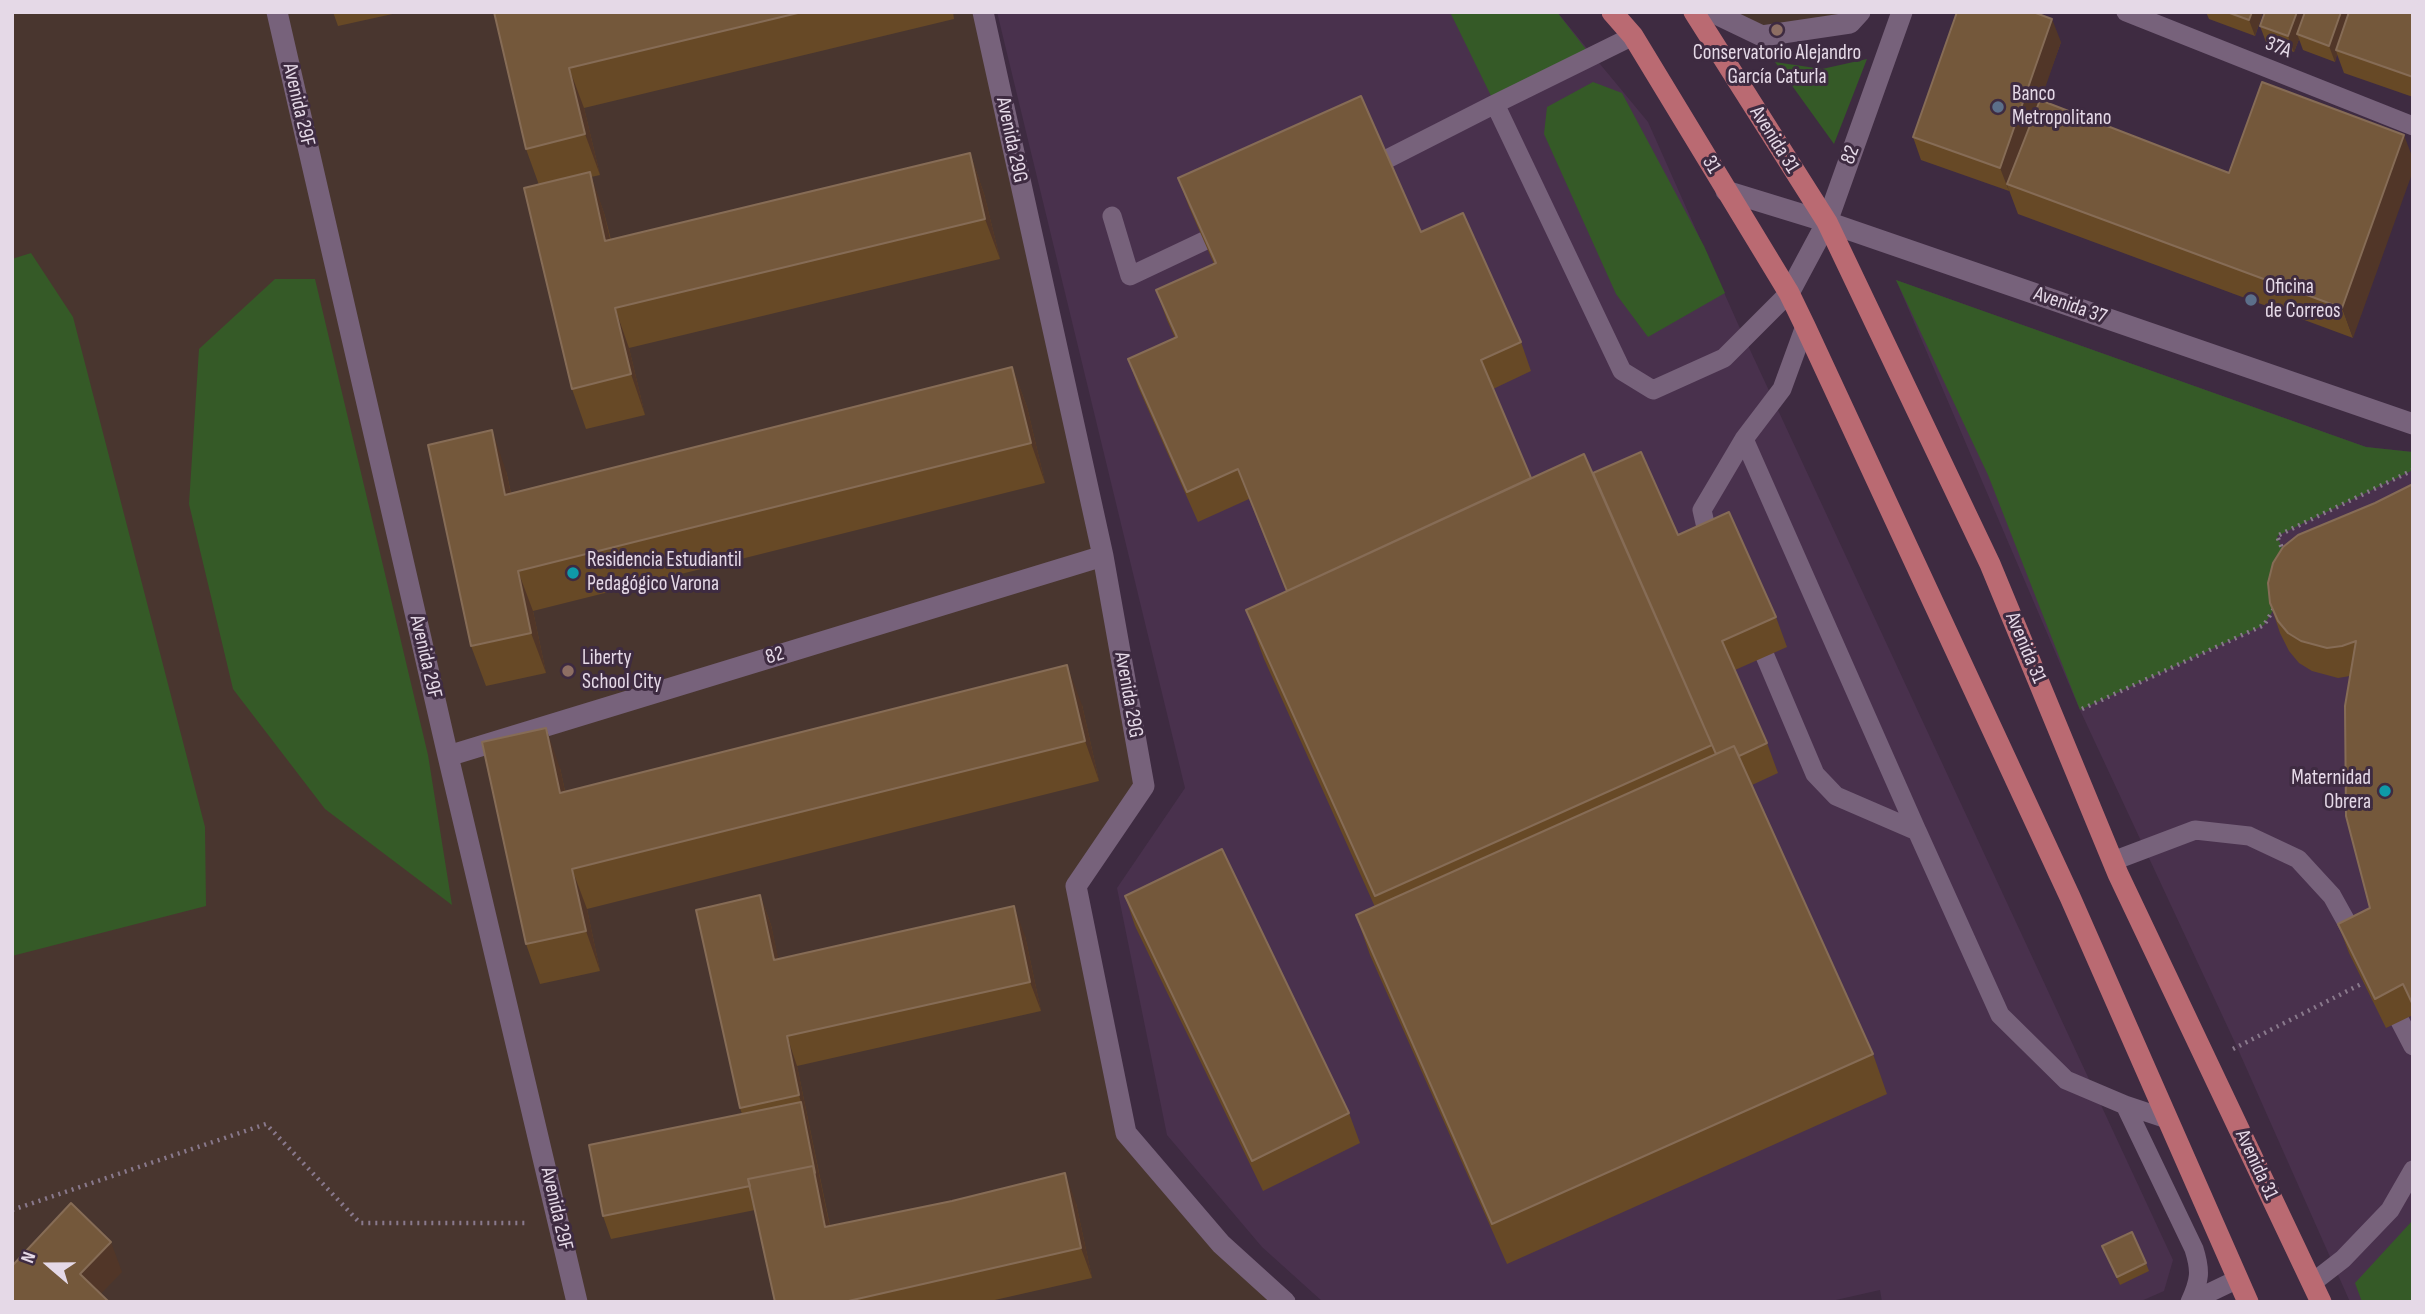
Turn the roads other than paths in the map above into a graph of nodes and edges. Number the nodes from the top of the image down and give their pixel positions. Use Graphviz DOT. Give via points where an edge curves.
graph roads {
  1 [pos="276,12"];
  2 [pos="983,12"];
  3 [pos="1612,12"];
  4 [pos="1693,12"];
  5 [pos="1712,12"];
  6 [pos="1860,12"];
  7 [pos="1902,12"];
  8 [pos="2126,12"];
  9 [pos="1633,36"];
  10 [pos="1494,104"];
  11 [pos="2413,126"];
  12 [pos="1387,159"];
  13 [pos="1727,191"];
  14 [pos="1112,216"];
  15 [pos="1827,222"];
  16 [pos="1205,241"];
  17 [pos="1788,293"];
  18 [pos="1805,326"];
  19 [pos="2413,424"];
  20 [pos="1744,439"];
  21 [pos="1716,552"];
  22 [pos="1103,556"];
  23 [pos="1765,656"];
  24 [pos="448,756"];
  25 [pos="1917,831"];
  26 [pos="2113,861"];
  27 [pos="2361,948"];
  28 [pos="2400,1021"];
  29 [pos="2413,1046"];
  30 [pos="2126,1105"];
  31 [pos="2167,1119"];
  32 [pos="2413,1170"];
  33 [pos="2238,1279"];
  34 [pos="2317,1293"];
  35 [pos="578,1302"];
  36 [pos="1285,1302"];
  37 [pos="2190,1302"];
  38 [pos="2248,1302"];
  1 -- 24 [label="street, Avenida 29F"];
  2 -- 22 [label="street, Avenida 29G"];
  3 -- 9 [label="main road"];
  4 -- 15 [label="main road, Avenida 31"];
  5 -- 6 [label="street" via="1762,36 1850,23"];
  7 -- 15 [label="street, 82"];
  8 -- 11 [label="lane, 37A"];
  9 -- 10 [label="lane"];
  9 -- 13 [label="main road, 31"];
  10 -- 12 [label="lane"];
  10 -- 17 [label="lane" via="1622,371 1653,390 1724,358"];
  13 -- 15 [label="street, Avenida 37"];
  13 -- 17 [label="main road, 31"];
  14 -- 16 [label="lane" via="1130,276"];
  15 -- 17 [label="street, 82"];
  15 -- 19 [label="street, Avenida 37"];
  15 -- 26 [label="main road, Avenida 31" via="1990,564"];
  17 -- 18 [label="main road"];
  18 -- 20 [label="lane" via="1782,389"];
  18 -- 31 [label="main road" via="2070,897"];
  20 -- 21 [label="lane" via="1702,510"];
  20 -- 25 [label="lane"];
  22 -- 24 [label="street, 82"];
  22 -- 36 [label="street, Avenida 29G" via="1144,786 1076,886 1126,1133 1221,1244"];
  23 -- 25 [label="lane" via="1815,774 1836,796"];
  24 -- 35 [label="street, Avenida 29F"];
  25 -- 30 [label="lane" via="2000,1015 2066,1080"];
  26 -- 27 [label="lane" via="2195,830 2249,836 2298,859 2332,896"];
  26 -- 34 [label="main road, Avenida 31"];
  28 -- 29 [label="lane"];
  30 -- 31 [label="lane"];
  30 -- 37 [label="lane" via="2194,1249 2200,1268"];
  31 -- 33 [label="main road"];
  32 -- 34 [label="lane" via="2390,1210"];
  33 -- 37 [label="lane"];
  33 -- 38 [label="main road"];
}
